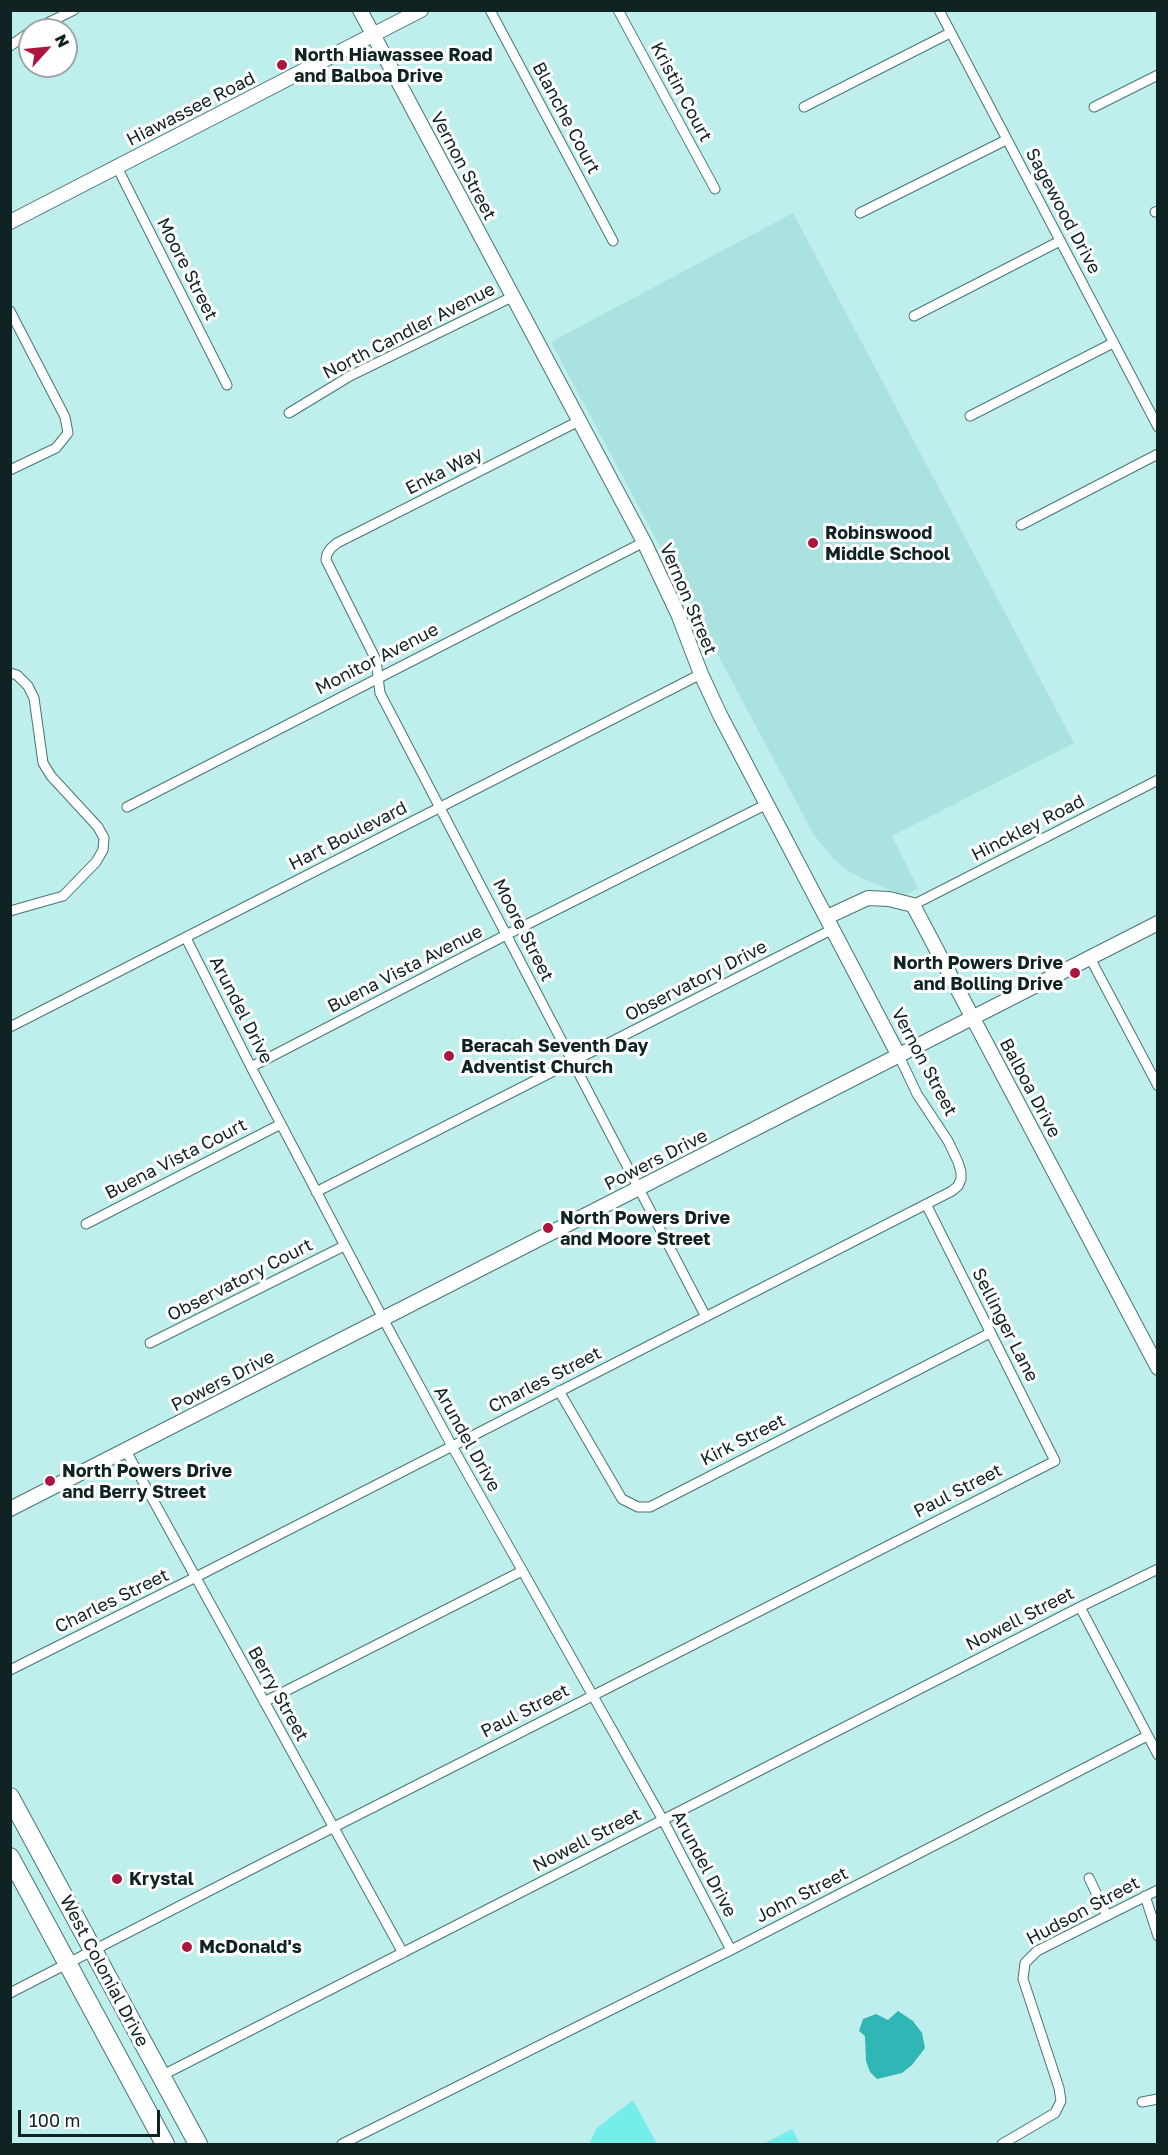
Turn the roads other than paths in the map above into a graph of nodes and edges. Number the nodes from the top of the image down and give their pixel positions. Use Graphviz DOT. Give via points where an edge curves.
graph roads {
  1 [pos="74,10"];
  2 [pos="360,10"];
  3 [pos="421,10"];
  4 [pos="490,10"];
  5 [pos="618,10"];
  6 [pos="939,10"];
  7 [pos="58,18"];
  8 [pos="950,33"];
  9 [pos="372,35"];
  10 [pos="1158,75"];
  11 [pos="804,107"];
  12 [pos="1094,107"];
  13 [pos="1006,140"];
  14 [pos="117,167"];
  15 [pos="715,189"];
  16 [pos="860,213"];
  17 [pos="10,222"];
  18 [pos="613,241"];
  19 [pos="1060,242"];
  20 [pos="512,297"];
  21 [pos="10,311"];
  22 [pos="914,316"];
  23 [pos="1113,343"];
  24 [pos="227,385"];
  25 [pos="289,413"];
  26 [pos="970,416"];
  27 [pos="579,421"];
  28 [pos="1158,427"];
  29 [pos="1158,454"];
  30 [pos="10,470"];
  31 [pos="1021,525"];
  32 [pos="644,542"];
  33 [pos="327,554"];
  34 [pos="10,673"];
  35 [pos="701,674"];
  36 [pos="377,677"];
  37 [pos="1158,780"];
  38 [pos="767,804"];
  39 [pos="127,807"];
  40 [pos="441,807"];
  41 [pos="913,906"];
  42 [pos="10,911"];
  43 [pos="830,923"];
  44 [pos="1158,923"];
  45 [pos="506,935"];
  46 [pos="186,938"];
  47 [pos="1089,958"];
  48 [pos="972,1018"];
  49 [pos="10,1027"];
  50 [pos="899,1056"];
  51 [pos="572,1062"];
  52 [pos="251,1067"];
  53 [pos="1155,1075"];
  54 [pos="1158,1086"];
  55 [pos="281,1124"];
  56 [pos="961,1179"];
  57 [pos="639,1189"];
  58 [pos="316,1192"];
  59 [pos="926,1204"];
  60 [pos="87,1224"];
  61 [pos="344,1246"];
  62 [pos="705,1317"];
  63 [pos="383,1320"];
  64 [pos="990,1333"];
  65 [pos="150,1343"];
  66 [pos="1158,1368"];
  67 [pos="559,1391"];
  68 [pos="452,1446"];
  69 [pos="126,1451"];
  70 [pos="1055,1461"];
  71 [pos="10,1509"];
  72 [pos="1158,1569"];
  73 [pos="522,1571"];
  74 [pos="194,1578"];
  75 [pos="1080,1607"];
  76 [pos="10,1670"];
  77 [pos="592,1696"];
  78 [pos="264,1702"];
  79 [pos="1147,1736"];
  80 [pos="1158,1755"];
  81 [pos="10,1797"];
  82 [pos="663,1820"];
  83 [pos="332,1827"];
  84 [pos="10,1857"];
  85 [pos="1089,1878"];
  86 [pos="1158,1890"];
  87 [pos="1145,1896"];
  88 [pos="1107,1916"];
  89 [pos="1158,1936"];
  90 [pos="731,1950"];
  91 [pos="93,1951"];
  92 [pos="403,1953"];
  93 [pos="67,1964"];
  94 [pos="10,1993"];
  95 [pos="160,2076"];
  96 [pos="1158,2098"];
  97 [pos="1142,2102"];
  98 [pos="165,2142"];
  99 [pos="198,2145"];
  100 [pos="342,2145"];
  101 [pos="1002,2145"];
  1 -- 7 [label="street"];
  2 -- 9 [label="street"];
  3 -- 9 [label="street, Hiawassee Road"];
  4 -- 18 [label="street, Blanche Court"];
  5 -- 15 [label="street, Kristin Court"];
  6 -- 8 [label="street, Sagewood Drive"];
  8 -- 11 [label="street"];
  8 -- 13 [label="street, Sagewood Drive"];
  9 -- 14 [label="street, Hiawassee Road"];
  9 -- 20 [label="street, Vernon Street"];
  10 -- 12 [label="street"];
  13 -- 16 [label="street"];
  13 -- 19 [label="street, Sagewood Drive"];
  14 -- 17 [label="street, Hiawassee Road"];
  14 -- 24 [label="street, Moore Street"];
  19 -- 22 [label="street"];
  19 -- 23 [label="street, Sagewood Drive"];
  20 -- 25 [label="street, North Candler Avenue" via="350,376"];
  20 -- 27 [label="street, Vernon Street"];
  21 -- 30 [label="street" via="65,417 68,433 56,448"];
  23 -- 26 [label="street"];
  23 -- 28 [label="street, Sagewood Drive"];
  27 -- 32 [label="street, Vernon Street"];
  27 -- 33 [label="street, Enka Way" via="337,543"];
  29 -- 31 [label="street"];
  32 -- 35 [label="street, Vernon Street"];
  32 -- 36 [label="street, Monitor Avenue"];
  33 -- 36 [label="street, Moore Street" via="328,567 376,660"];
  34 -- 42 [label="street" via="28,686 34,698 43,763 104,838 96,862 63,896"];
  35 -- 38 [label="street, Vernon Street"];
  35 -- 40 [label="street, Hart Boulevard"];
  36 -- 39 [label="street, Monitor Avenue"];
  36 -- 40 [label="street, Moore Street" via="380,693"];
  37 -- 41 [label="street, Hinckley Road"];
  38 -- 43 [label="street, Vernon Street"];
  38 -- 45 [label="street, Buena Vista Avenue"];
  40 -- 45 [label="street, Moore Street"];
  40 -- 46 [label="street, Hart Boulevard"];
  41 -- 43 [label="street" via="868,898"];
  41 -- 48 [label="street, Balboa Drive"];
  43 -- 50 [label="street, Vernon Street"];
  43 -- 51 [label="street, Observatory Drive"];
  44 -- 47 [label="street, Powers Drive"];
  45 -- 51 [label="street, Moore Street"];
  45 -- 52 [label="street, Buena Vista Avenue"];
  46 -- 49 [label="street, Hart Boulevard"];
  46 -- 52 [label="street, Arundel Drive"];
  47 -- 48 [label="street, Powers Drive"];
  47 -- 53 [label="street"];
  48 -- 50 [label="street, Powers Drive"];
  48 -- 66 [label="street, Balboa Drive"];
  50 -- 56 [label="street, Vernon Street" via="917,1094 948,1141"];
  50 -- 57 [label="street, Powers Drive"];
  51 -- 57 [label="street, Moore Street"];
  51 -- 58 [label="street, Observatory Drive"];
  52 -- 55 [label="street, Arundel Drive"];
  53 -- 54 [label="street"];
  55 -- 58 [label="street, Arundel Drive"];
  55 -- 60 [label="street, Buena Vista Court"];
  56 -- 59 [label="street, Charles Street" via="952,1191"];
  57 -- 62 [label="street, Moore Street"];
  57 -- 63 [label="street, Powers Drive"];
  58 -- 61 [label="street, Arundel Drive"];
  59 -- 62 [label="street, Charles Street"];
  59 -- 64 [label="street, Sellinger Lane"];
  61 -- 63 [label="street, Arundel Drive"];
  61 -- 65 [label="street, Observatory Court"];
  62 -- 67 [label="street, Charles Street"];
  63 -- 68 [label="street, Arundel Drive"];
  63 -- 69 [label="street, Powers Drive"];
  64 -- 67 [label="street, Kirk Street" via="650,1507 638,1507 622,1499"];
  64 -- 70 [label="street, Sellinger Lane"];
  67 -- 68 [label="street, Charles Street"];
  68 -- 73 [label="street, Arundel Drive"];
  68 -- 74 [label="street, Charles Street"];
  69 -- 71 [label="street, Powers Drive"];
  69 -- 74 [label="street, Berry Street"];
  70 -- 77 [label="street, Paul Street"];
  72 -- 75 [label="street, Nowell Street"];
  73 -- 77 [label="street, Arundel Drive"];
  73 -- 78 [label="street"];
  74 -- 76 [label="street, Charles Street"];
  74 -- 78 [label="street, Berry Street"];
  75 -- 79 [label="street"];
  75 -- 82 [label="street, Nowell Street"];
  77 -- 82 [label="street, Arundel Drive"];
  77 -- 83 [label="street, Paul Street"];
  78 -- 83 [label="street, Berry Street"];
  79 -- 80 [label="street"];
  79 -- 90 [label="street, John Street"];
  81 -- 91 [label="highway, West Colonial Drive"];
  82 -- 90 [label="street, Arundel Drive"];
  82 -- 92 [label="street, Nowell Street"];
  83 -- 91 [label="street, Paul Street"];
  83 -- 92 [label="street, Berry Street"];
  84 -- 93 [label="highway, West Colonial Drive"];
  85 -- 88 [label="street"];
  86 -- 87 [label="street, Hudson Street"];
  87 -- 88 [label="street, Hudson Street"];
  87 -- 89 [label="street"];
  88 -- 101 [label="street, Hudson Street" via="1031,1954 1025,1963 1023,1979 1061,2100 1055,2113"];
  90 -- 100 [label="street, John Street"];
  91 -- 93 [label="street, Paul Street"];
  91 -- 95 [label="highway, West Colonial Drive"];
  92 -- 95 [label="street, Nowell Street"];
  93 -- 94 [label="street, Paul Street"];
  93 -- 98 [label="highway, West Colonial Drive"];
  95 -- 99 [label="highway, West Colonial Drive"];
  96 -- 97 [label="street"];
}
